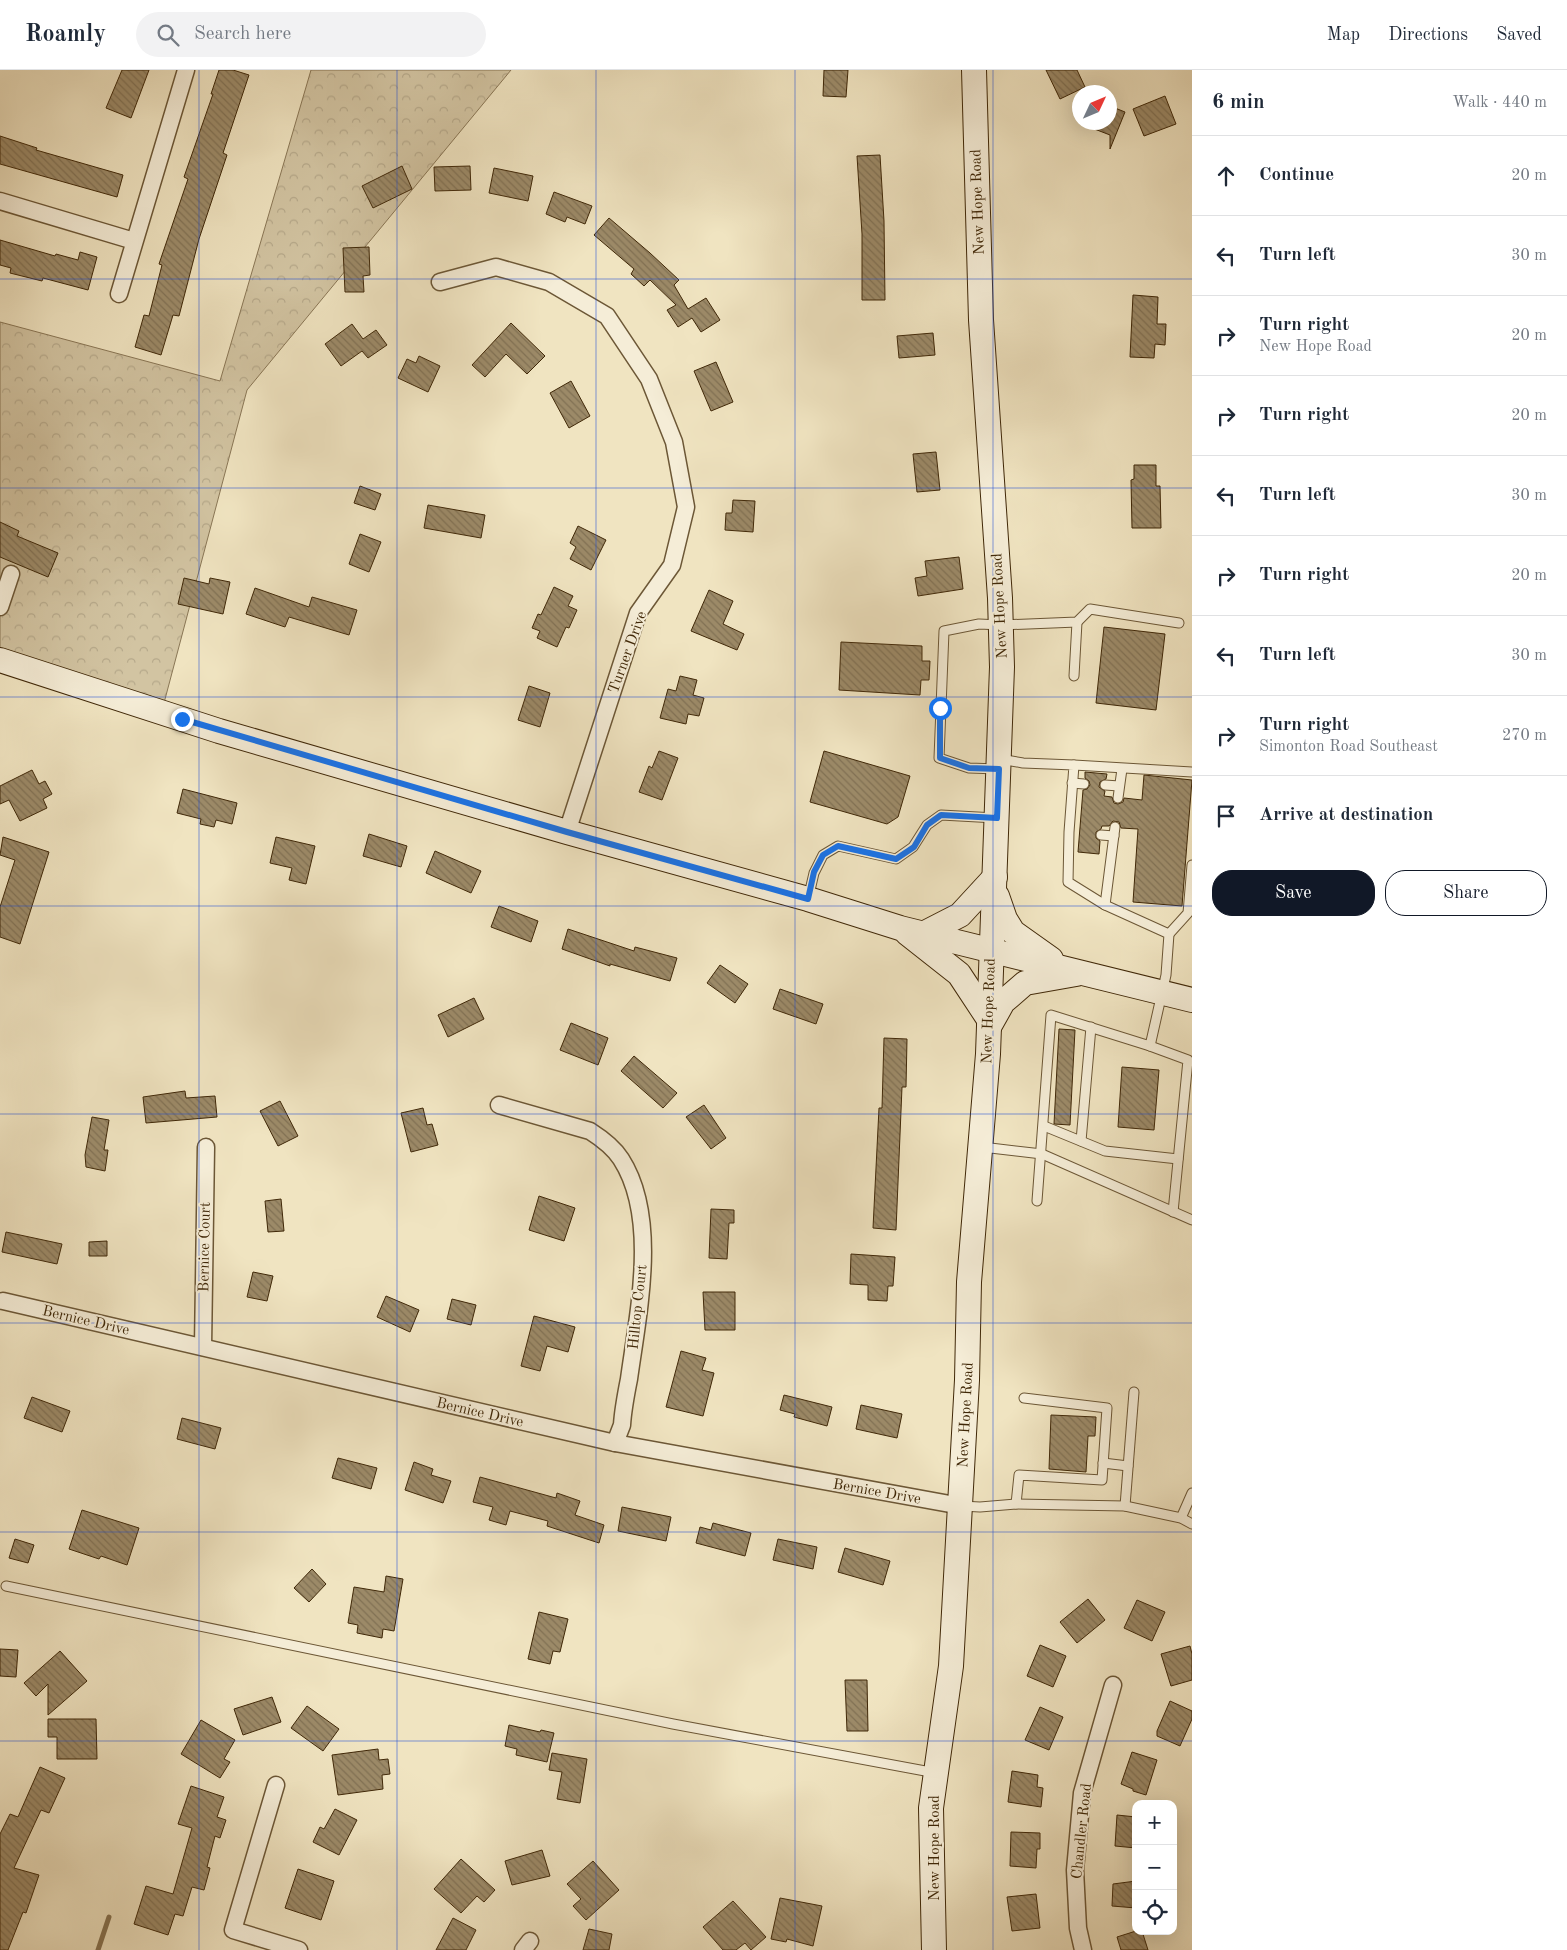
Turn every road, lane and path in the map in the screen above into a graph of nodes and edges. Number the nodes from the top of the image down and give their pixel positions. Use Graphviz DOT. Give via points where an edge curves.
graph roads {
  1 [pos="186,70"];
  2 [pos="974,70"];
  3 [pos="0,201"];
  4 [pos="134,241"];
  5 [pos="440,282"];
  6 [pos="118,294"];
  7 [pos="11,574"];
  8 [pos="0,607"];
  9 [pos="1077,622"];
  10 [pos="1179,623"];
  11 [pos="1001,625"];
  12 [pos="0,660"];
  13 [pos="1074,676"];
  14 [pos="999,764"];
  15 [pos="1074,765"];
  16 [pos="1122,769"];
  17 [pos="1192,772"];
  18 [pos="1072,783"];
  19 [pos="1084,784"];
  20 [pos="1106,786"];
  21 [pos="1119,786"];
  22 [pos="1118,798"];
  23 [pos="1071,806"];
  24 [pos="1082,807"];
  25 [pos="997,818"];
  26 [pos="567,832"];
  27 [pos="1069,832"];
  28 [pos="1079,833"];
  29 [pos="1101,835"];
  30 [pos="1192,865"];
  31 [pos="994,882"];
  32 [pos="808,899"];
  33 [pos="1105,905"];
  34 [pos="900,928"];
  35 [pos="923,934"];
  36 [pos="1169,934"];
  37 [pos="991,950"];
  38 [pos="1074,971"];
  39 [pos="1163,992"];
  40 [pos="1192,1000"];
  41 [pos="988,1023"];
  42 [pos="1091,1027"];
  43 [pos="1150,1046"];
  44 [pos="499,1105"];
  45 [pos="1044,1126"];
  46 [pos="1081,1141"];
  47 [pos="206,1147"];
  48 [pos="980,1147"];
  49 [pos="1042,1154"];
  50 [pos="1178,1159"];
  51 [pos="1038,1201"];
  52 [pos="1173,1212"];
  53 [pos="1192,1220"];
  54 [pos="3,1301"];
  55 [pos="203,1347"];
  56 [pos="1134,1392"];
  57 [pos="1024,1398"];
  58 [pos="615,1443"];
  59 [pos="1103,1463"];
  60 [pos="1128,1466"];
  61 [pos="1192,1494"];
  62 [pos="1016,1504"];
  63 [pos="961,1506"];
  64 [pos="1125,1506"];
  65 [pos="1181,1518"];
  66 [pos="1192,1524"];
  67 [pos="6,1586"];
  68 [pos="1113,1684"];
  69 [pos="936,1773"];
  70 [pos="276,1785"];
  71 [pos="299,1950"];
  72 [pos="934,1950"];
  73 [pos="1083,1950"];
  1 -- 4 [label="street"];
  2 -- 11 [label="street, New Hope Road" via="981,320"];
  3 -- 4 [label="street"];
  4 -- 6 [label="street"];
  5 -- 26 [label="street, Turner Drive" via="496,268 550,282 607,316 649,379 674,442 686,507 672,565 638,613"];
  7 -- 8 [label="street"];
  9 -- 10 [label="lane" via="1090,610"];
  9 -- 11 [label="lane"];
  9 -- 13 [label="lane"];
  11 -- 14 [label="street, New Hope Road"];
  11 -- 14 [label="lane" via="979,624 944,631 940,708 940,758 969,768"];
  12 -- 26 [label="street" via="219,731"];
  14 -- 15 [label="lane"];
  14 -- 25 [label="street, New Hope Road"];
  15 -- 16 [label="lane"];
  15 -- 18 [label="lane"];
  16 -- 17 [label="lane"];
  16 -- 21 [label="lane"];
  18 -- 19 [label="lane"];
  18 -- 23 [label="lane"];
  20 -- 21 [label="lane"];
  21 -- 22 [label="lane"];
  23 -- 24 [label="lane"];
  23 -- 27 [label="lane"];
  25 -- 31 [label="street, New Hope Road"];
  25 -- 32 [label="lane" via="941,815 927,825 914,847 896,859 838,846 823,855 814,872"];
  26 -- 32 [label="street"];
  27 -- 28 [label="lane"];
  27 -- 33 [label="lane" via="1068,882"];
  29 -- 33 [label="lane" via="1114,832"];
  30 -- 36 [label="lane" via="1188,913"];
  31 -- 35 [label="street" via="960,915"];
  31 -- 37 [label="street, New Hope Road"];
  31 -- 38 [label="street" via="1005,919 1013,932"];
  32 -- 34 [label="street"];
  33 -- 36 [label="lane"];
  34 -- 35 [label="street"];
  34 -- 41 [label="street" via="959,974"];
  35 -- 37 [label="street"];
  36 -- 39 [label="lane"];
  37 -- 38 [label="street"];
  37 -- 41 [label="street, New Hope Road"];
  38 -- 39 [label="street"];
  38 -- 41 [label="street" via="1025,983 1003,1002"];
  39 -- 40 [label="street"];
  39 -- 43 [label="lane"];
  41 -- 48 [label="street, New Hope Road"];
  42 -- 43 [label="lane"];
  42 -- 45 [label="lane" via="1052,1015"];
  42 -- 46 [label="lane"];
  43 -- 50 [label="lane" via="1188,1060"];
  44 -- 58 [label="street, Hilltop Court" via="595,1134 621,1158 638,1198 643,1271 622,1425"];
  45 -- 46 [label="lane"];
  45 -- 49 [label="lane"];
  46 -- 50 [label="lane" via="1105,1151"];
  47 -- 55 [label="street, Bernice Court"];
  48 -- 49 [label="lane"];
  48 -- 63 [label="street, New Hope Road" via="969,1282"];
  49 -- 51 [label="lane"];
  49 -- 52 [label="lane"];
  50 -- 52 [label="lane"];
  52 -- 53 [label="lane"];
  54 -- 55 [label="street, Bernice Drive"];
  55 -- 58 [label="street, Bernice Drive"];
  56 -- 60 [label="lane"];
  57 -- 59 [label="lane" via="1107,1408"];
  58 -- 63 [label="street, Bernice Drive"];
  59 -- 60 [label="lane"];
  59 -- 62 [label="lane" via="1102,1480 1019,1475"];
  60 -- 64 [label="lane"];
  61 -- 65 [label="lane"];
  62 -- 63 [label="lane"];
  62 -- 64 [label="lane"];
  63 -- 69 [label="street, New Hope Road" via="951,1666"];
  64 -- 65 [label="lane"];
  65 -- 66 [label="lane"];
  67 -- 69 [label="lane" via="673,1724"];
  68 -- 73 [label="street, Chandler Road" via="1082,1793 1075,1870 1078,1928"];
  69 -- 72 [label="street, New Hope Road" via="931,1808"];
  70 -- 71 [label="street" via="233,1930"];
}
